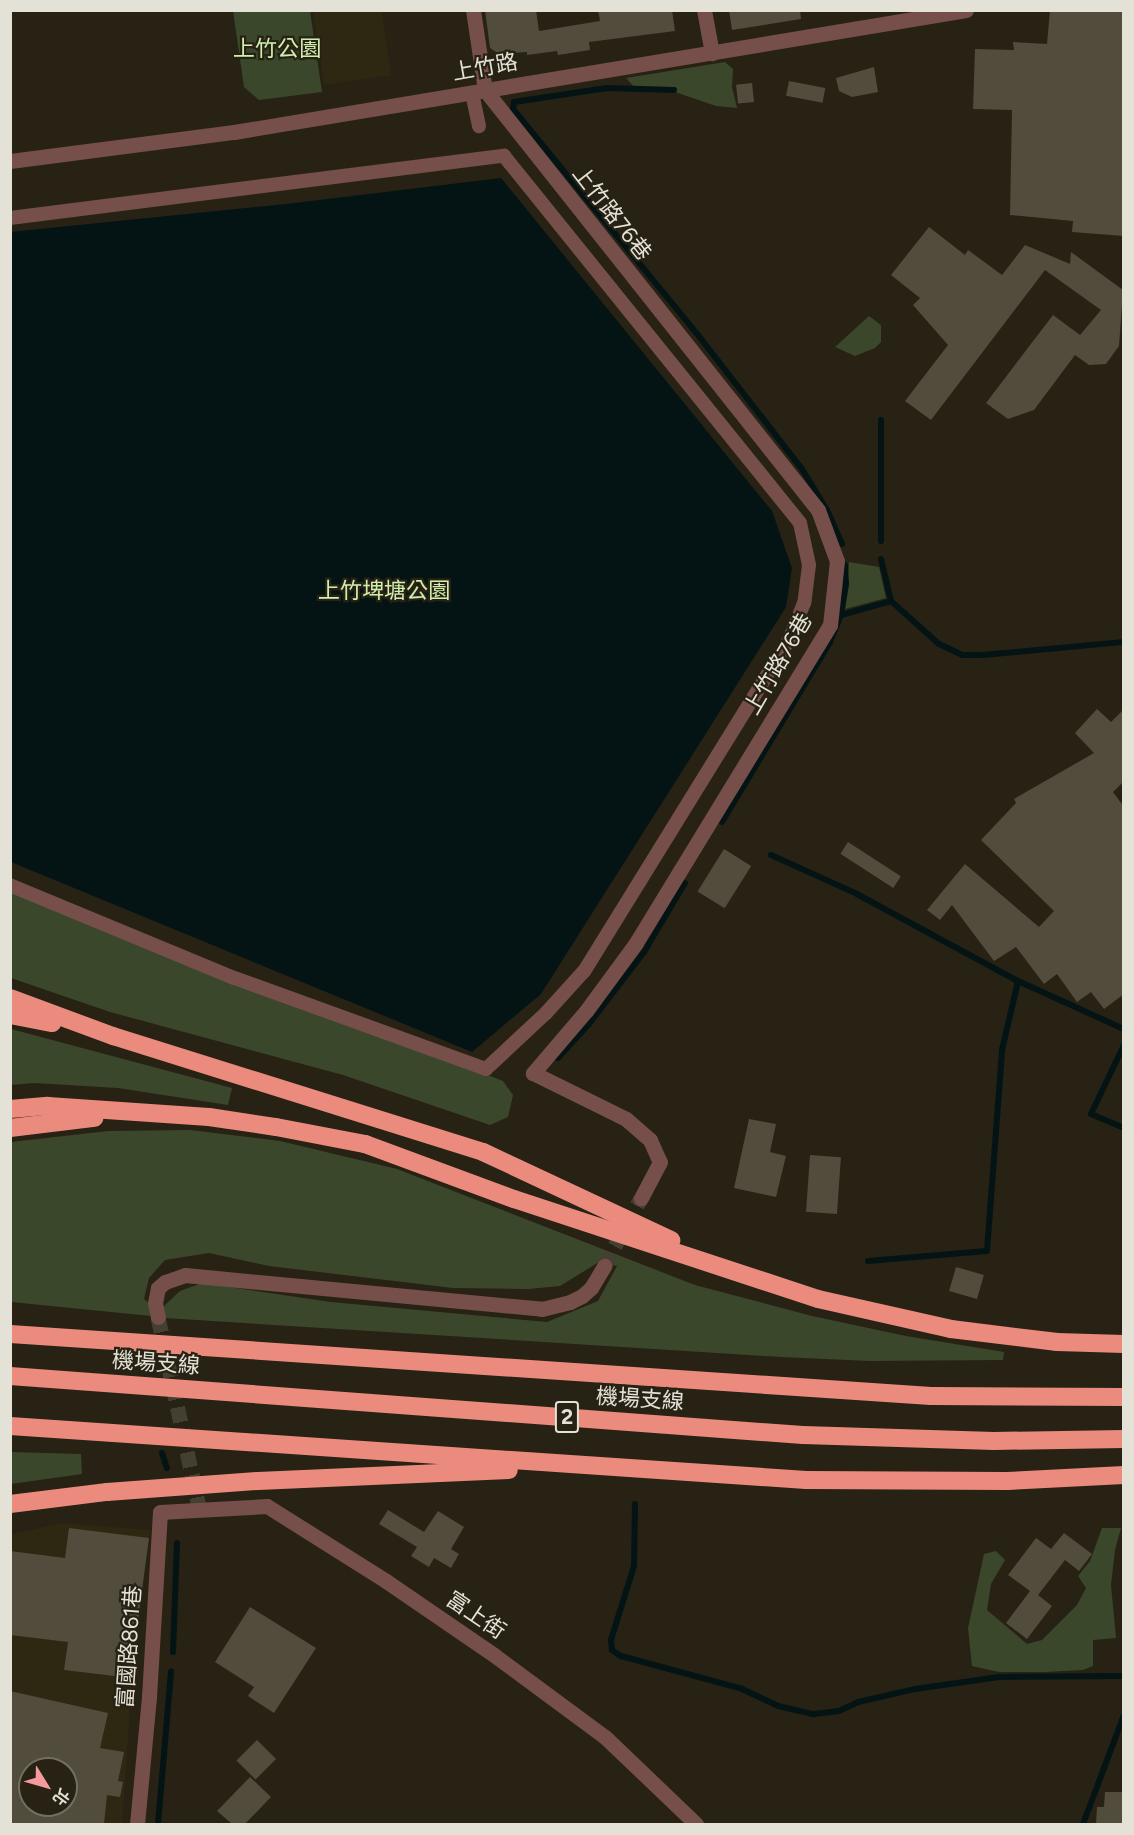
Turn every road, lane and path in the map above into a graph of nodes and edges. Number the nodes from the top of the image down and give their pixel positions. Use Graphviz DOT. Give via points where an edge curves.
graph roads {
  1 [pos="473,10"];
  2 [pos="704,10"];
  3 [pos="966,10"];
  4 [pos="711,53"];
  5 [pos="478,91"];
  6 [pos="479,126"];
  7 [pos="10,161"];
  8 [pos="10,218"];
  9 [pos="10,885"];
  10 [pos="10,998"];
  11 [pos="10,1014"];
  12 [pos="113,1036"];
  13 [pos="10,1109"];
  14 [pos="146,1112"];
  15 [pos="10,1128"];
  16 [pos="640,1198"];
  17 [pos="604,1266"];
  18 [pos="744,1273"];
  19 [pos="158,1317"];
  20 [pos="10,1334"];
  21 [pos="1124,1344"];
  22 [pos="10,1376"];
  23 [pos="1124,1397"];
  24 [pos="10,1426"];
  25 [pos="145,1435"];
  26 [pos="10,1438"];
  27 [pos="1124,1439"];
  28 [pos="613,1467"];
  29 [pos="1124,1475"];
  30 [pos="10,1504"];
  31 [pos="200,1511"];
  32 [pos="137,1824"];
  33 [pos="696,1824"];
  1 -- 5 [label="street"];
  2 -- 4 [label="street"];
  3 -- 4 [label="street, 上竹路"];
  4 -- 5 [label="street, 上竹路"];
  5 -- 6 [label="street"];
  5 -- 7 [label="street, 上竹路" via="234,132"];
  5 -- 16 [label="street, 上竹路76巷" via="818,510 837,561 830,625 636,943 586,1011 533,1073 626,1119 650,1140 660,1162"];
  8 -- 9 [label="street" via="504,156 800,523 809,565 804,603 790,638 584,971 486,1069 234,978"];
  10 -- 12 [label="highway"];
  11 -- 12 [label="highway"];
  12 -- 18 [label="highway" via="483,1152"];
  13 -- 14 [label="highway" via="48,1106"];
  14 -- 15 [label="highway"];
  14 -- 18 [label="highway" via="276,1127 365,1144 514,1199"];
  17 -- 19 [label="street" via="582,1296 542,1309 185,1275 158,1288"];
  18 -- 21 [label="highway" via="818,1299 951,1329 1057,1342"];
  20 -- 23 [label="highway, 機場支線 / 2" via="931,1396"];
  22 -- 27 [label="highway, 機場支線 / 2" via="803,1435 994,1441"];
  24 -- 25 [label="highway"];
  25 -- 26 [label="highway"];
  25 -- 28 [label="highway"];
  28 -- 29 [label="highway" via="806,1480 1006,1481"];
  28 -- 30 [label="highway" via="258,1480"];
  31 -- 32 [label="street, 富國路861巷" via="160,1512"];
  31 -- 33 [label="street, 富上街" via="267,1506 494,1654 605,1737"];
}
